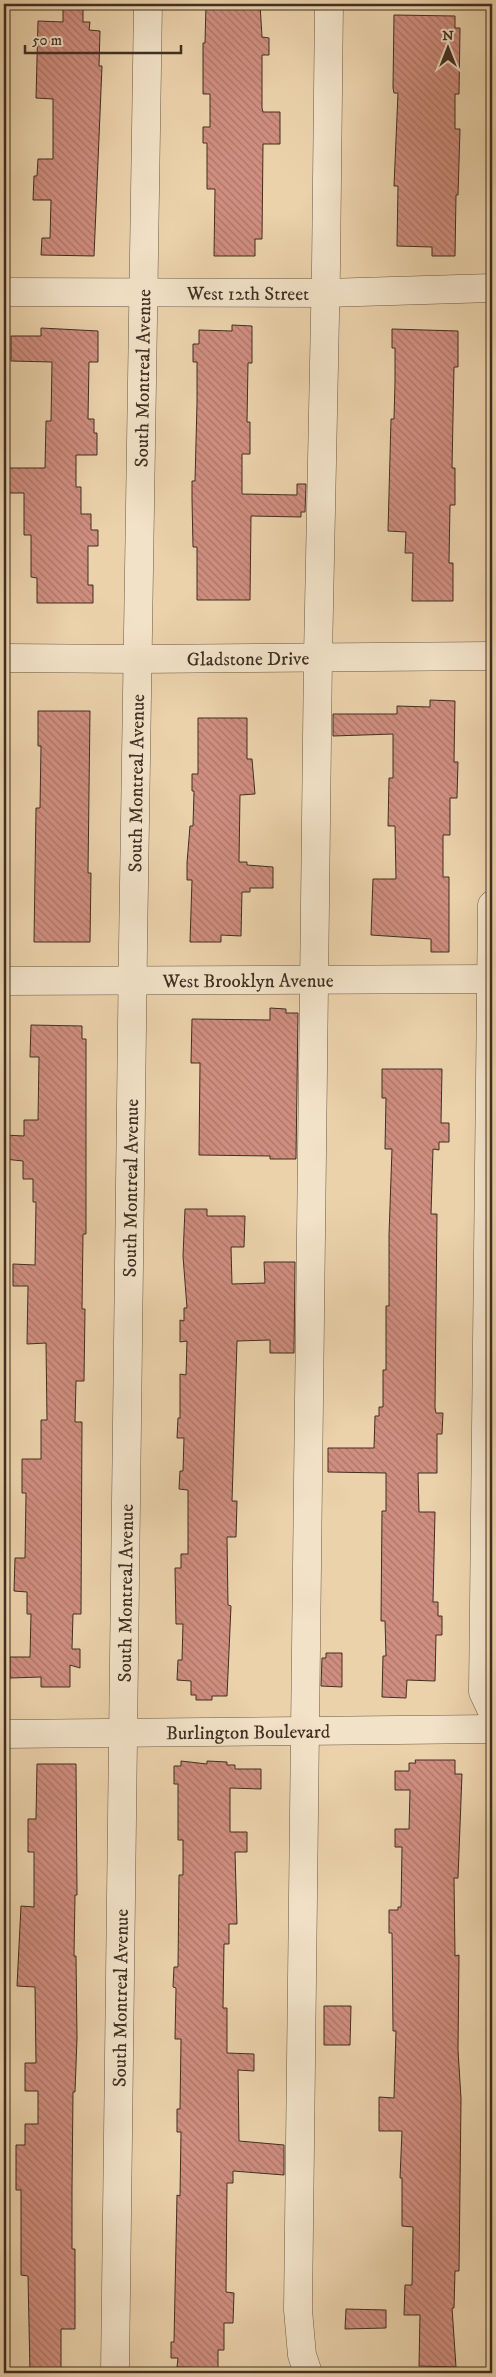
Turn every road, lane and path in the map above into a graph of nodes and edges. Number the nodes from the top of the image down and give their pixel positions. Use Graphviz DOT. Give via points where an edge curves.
graph roads {
  1 [pos="148,4"];
  2 [pos="329,4"];
  3 [pos="492,288"];
  4 [pos="4,292"];
  5 [pos="326,293"];
  6 [pos="144,294"];
  7 [pos="318,656"];
  8 [pos="492,656"];
  9 [pos="4,658"];
  10 [pos="138,660"];
  11 [pos="492,905"];
  12 [pos="492,979"];
  13 [pos="133,980"];
  14 [pos="314,980"];
  15 [pos="4,981"];
  16 [pos="492,1711"];
  17 [pos="492,1728"];
  18 [pos="304,1730"];
  19 [pos="124,1732"];
  20 [pos="4,1734"];
  21 [pos="115,2373"];
  22 [pos="308,2373"];
  1 -- 6 [label="street, South Montreal Avenue"];
  2 -- 5 [label="street"];
  3 -- 5 [label="street, West 12th Street"];
  4 -- 6 [label="street, West 12th Street"];
  5 -- 6 [label="street, West 12th Street"];
  5 -- 7 [label="street"];
  6 -- 10 [label="street, South Montreal Avenue"];
  7 -- 8 [label="street, Gladstone Drive"];
  7 -- 10 [label="street, Gladstone Drive"];
  7 -- 14 [label="street"];
  9 -- 10 [label="street, Gladstone Drive"];
  10 -- 13 [label="street, South Montreal Avenue"];
  11 -- 12 [label="street"];
  12 -- 14 [label="street, West Brooklyn Avenue"];
  12 -- 16 [label="street" via="483,1692"];
  13 -- 14 [label="street, West Brooklyn Avenue"];
  13 -- 15 [label="street, West Brooklyn Avenue"];
  13 -- 19 [label="street, South Montreal Avenue"];
  14 -- 18 [label="street"];
  17 -- 18 [label="street, Burlington Boulevard"];
  18 -- 19 [label="street, Burlington Boulevard"];
  18 -- 22 [label="street" via="298,2310 302,2355"];
  19 -- 20 [label="street, Burlington Boulevard"];
  19 -- 21 [label="street, South Montreal Avenue"];
}
